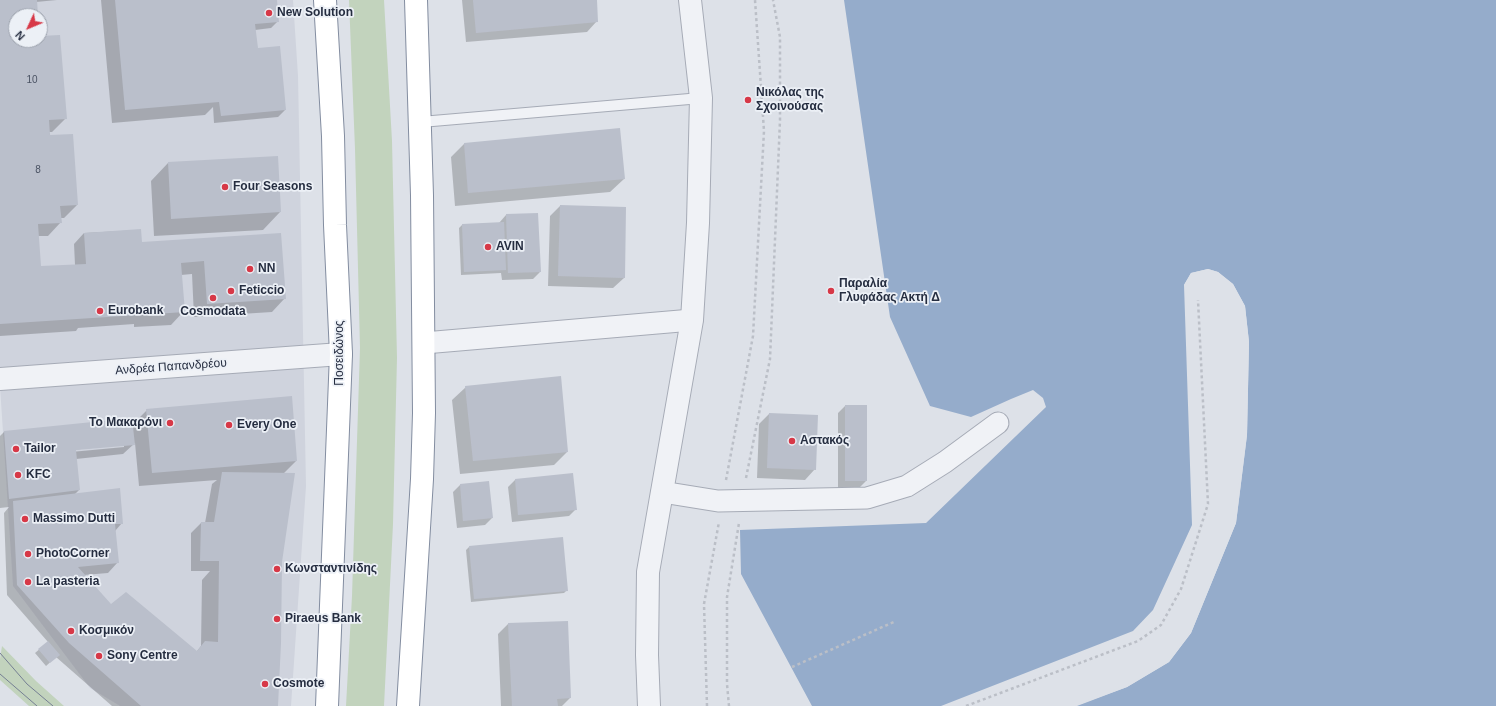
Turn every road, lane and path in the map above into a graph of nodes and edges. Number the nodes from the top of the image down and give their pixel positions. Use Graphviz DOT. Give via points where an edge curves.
graph roads {
  1 [pos="326,0"];
  2 [pos="416,0"];
  3 [pos="690,0"];
  4 [pos="755,0"];
  5 [pos="773,0"];
  6 [pos="701,98"];
  7 [pos="421,122"];
  8 [pos="1198,300"];
  9 [pos="692,320"];
  10 [pos="424,342"];
  11 [pos="342,354"];
  12 [pos="0,379"];
  13 [pos="998,423"];
  14 [pos="662,492"];
  15 [pos="732,501"];
  16 [pos="896,621"];
  17 [pos="792,667"];
  18 [pos="327,706"];
  19 [pos="408,706"];
  20 [pos="650,706"];
  21 [pos="707,706"];
  22 [pos="729,706"];
  23 [pos="966,706"];
  1 -- 11 [label="highway, Ποσειδώνος"];
  2 -- 7 [label="highway"];
  3 -- 6 [label="street"];
  4 -- 15 [label="path" via="764,131 753,336"];
  5 -- 15 [label="path" via="780,37 780,120 770,359 749,457"];
  6 -- 7 [label="lane"];
  6 -- 9 [label="street" via="698,223"];
  7 -- 10 [label="highway"];
  8 -- 23 [label="path" via="1208,504 1181,589 1161,625 1138,641"];
  9 -- 10 [label="street"];
  9 -- 14 [label="street"];
  10 -- 19 [label="highway" via="422,479"];
  11 -- 12 [label="street, Ανδρέα Παπανδρέου"];
  11 -- 18 [label="highway, Ποσειδώνος"];
  13 -- 15 [label="street" via="908,486 867,498"];
  14 -- 15 [label="street"];
  14 -- 20 [label="street" via="648,572"];
  15 -- 21 [label="path" via="704,604"];
  15 -- 22 [label="path" via="727,597"];
  16 -- 17 [label="path"];
}
